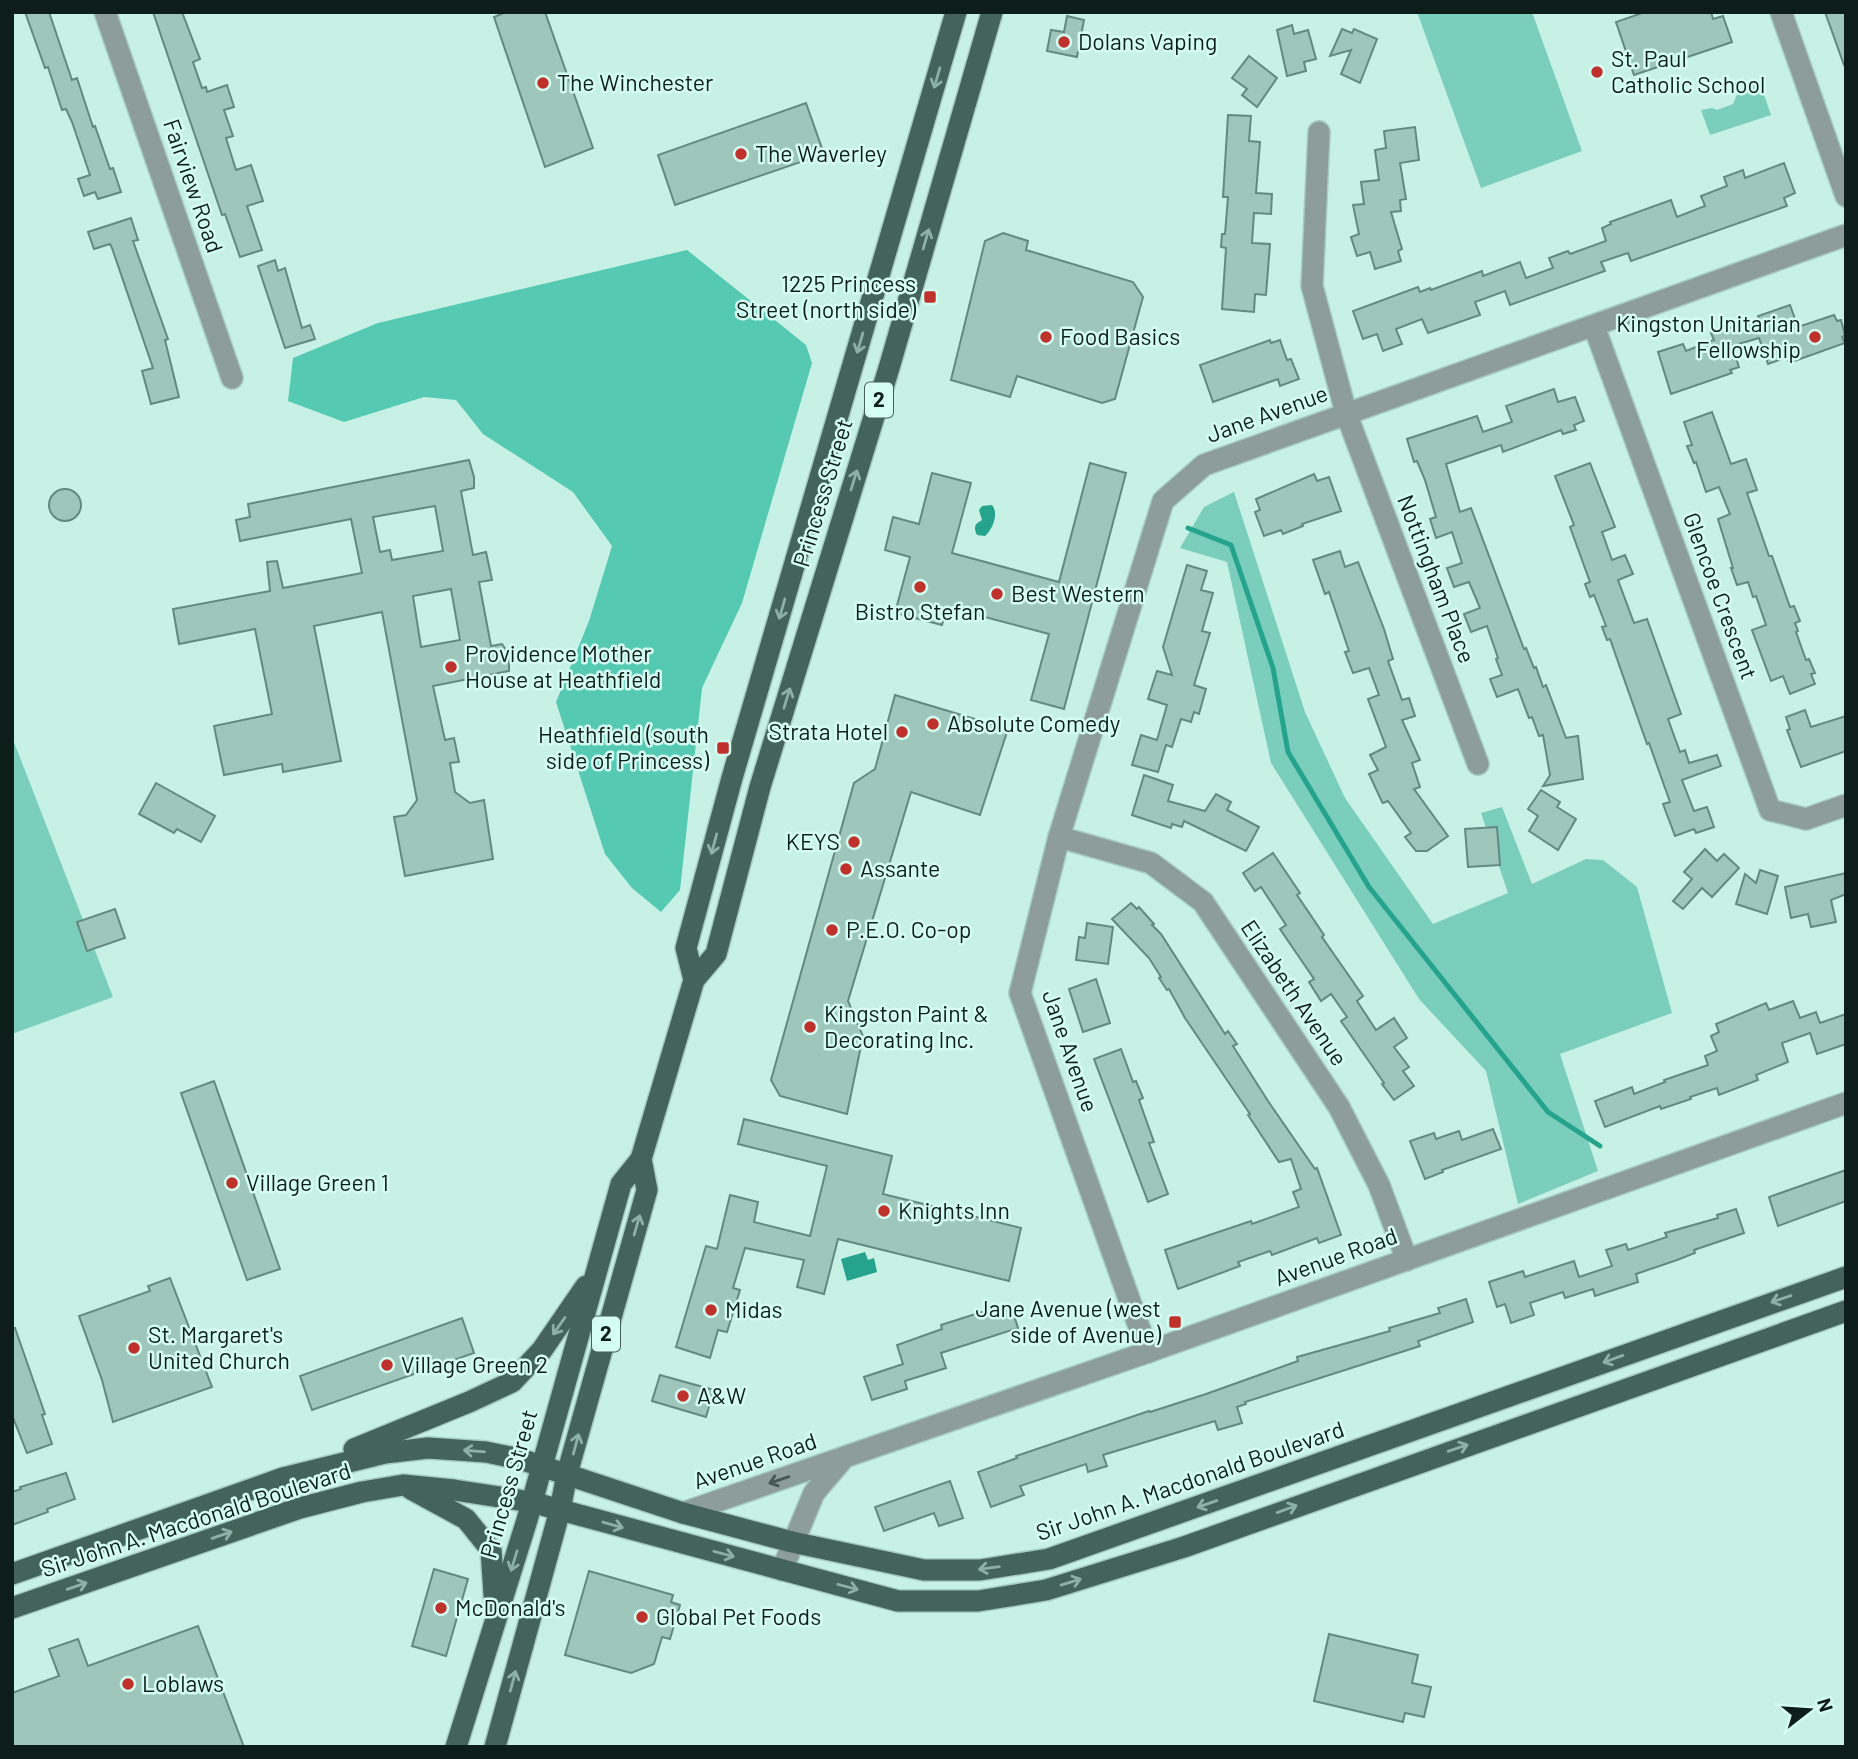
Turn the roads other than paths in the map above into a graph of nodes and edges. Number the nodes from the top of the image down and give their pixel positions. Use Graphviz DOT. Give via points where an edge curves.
graph roads {
  1 [pos="104,12"];
  2 [pos="956,12"];
  3 [pos="992,12"];
  4 [pos="1781,12"];
  5 [pos="1319,132"];
  6 [pos="1846,196"];
  7 [pos="1846,235"];
  8 [pos="1594,326"];
  9 [pos="232,378"];
  10 [pos="1346,413"];
  11 [pos="1478,764"];
  12 [pos="732,778"];
  13 [pos="760,787"];
  14 [pos="1846,805"];
  15 [pos="1059,837"];
  16 [pos="694,980"];
  17 [pos="1846,1104"];
  18 [pos="641,1159"];
  19 [pos="1406,1259"];
  20 [pos="598,1270"];
  21 [pos="1846,1277"];
  22 [pos="1846,1311"];
  23 [pos="1148,1352"];
  24 [pos="843,1458"];
  25 [pos="541,1466"];
  26 [pos="567,1474"];
  27 [pos="283,1478"];
  28 [pos="403,1485"];
  29 [pos="531,1502"];
  30 [pos="560,1510"];
  31 [pos="683,1513"];
  32 [pos="792,1542"];
  33 [pos="782,1570"];
  34 [pos="12,1574"];
  35 [pos="12,1608"];
  36 [pos="496,1619"];
  37 [pos="456,1747"];
  38 [pos="495,1747"];
  1 -- 9 [label="street, Fairview Road"];
  2 -- 12 [label="main road, Princess Street / 2, one-way"];
  13 -- 3 [label="main road, Princess Street / 2, one-way"];
  4 -- 6 [label="street"];
  5 -- 10 [label="street, Nottingham Place" via="1312,286"];
  7 -- 8 [label="street, Jane Avenue"];
  8 -- 10 [label="street, Jane Avenue"];
  8 -- 14 [label="street, Glencoe Crescent" via="1770,810 1806,819"];
  10 -- 11 [label="street, Nottingham Place"];
  10 -- 15 [label="street, Jane Avenue" via="1204,465 1163,500"];
  12 -- 13 [label="main road"];
  12 -- 16 [label="main road, Princess Street / 2, one-way" via="686,948"];
  13 -- 16 [label="main road, Princess Street / 2" via="716,954"];
  15 -- 19 [label="street, Elizabeth Avenue" via="1151,863 1203,902 1339,1107 1379,1185"];
  15 -- 23 [label="street, Jane Avenue" via="1020,993"];
  16 -- 18 [label="main road, Princess Street / 2"];
  17 -- 19 [label="street, Avenue Road"];
  18 -- 20 [label="main road, Princess Street / 2" via="621,1184"];
  26 -- 18 [label="main road, Princess Street / 2, one-way" via="647,1191"];
  19 -- 23 [label="street, Avenue Road"];
  20 -- 25 [label="main road, Princess Street / 2"];
  20 -- 27 [label="main road, one-way" via="542,1350 512,1382"];
  21 -- 32 [label="main road, Sir John A. Macdonald Boulevard, one-way" via="1049,1559 980,1570 924,1570"];
  33 -- 22 [label="main road, Sir John A. Macdonald Boulevard, one-way" via="898,1601 978,1601 1046,1590 1184,1547"];
  23 -- 24 [label="street, Avenue Road"];
  24 -- 31 [label="street, Avenue Road, one-way"];
  24 -- 32 [label="street, Avenue Road" via="814,1493"];
  25 -- 26 [label="main road, Sir John A. Macdonald Boulevard"];
  25 -- 27 [label="main road, Sir John A. Macdonald Boulevard, one-way" via="486,1452 428,1448 384,1453"];
  25 -- 29 [label="main road, Princess Street / 2"];
  26 -- 30 [label="main road, Princess Street / 2"];
  26 -- 31 [label="main road, Sir John A. Macdonald Boulevard"];
  27 -- 34 [label="main road, Sir John A. Macdonald Boulevard"];
  28 -- 29 [label="main road, Sir John A. Macdonald Boulevard"];
  35 -- 28 [label="main road, Sir John A. Macdonald Boulevard, one-way" via="300,1508"];
  28 -- 36 [label="main road" via="466,1518 491,1550"];
  29 -- 30 [label="main road, Sir John A. Macdonald Boulevard"];
  29 -- 36 [label="main road, Princess Street / 2, one-way"];
  30 -- 33 [label="main road, Sir John A. Macdonald Boulevard, one-way"];
  38 -- 30 [label="main road, Princess Street / 2, one-way"];
  31 -- 32 [label="main road, Sir John A. Macdonald Boulevard"];
  32 -- 33 [label="street, Avenue Road"];
  36 -- 37 [label="main road, Princess Street / 2"];
}
